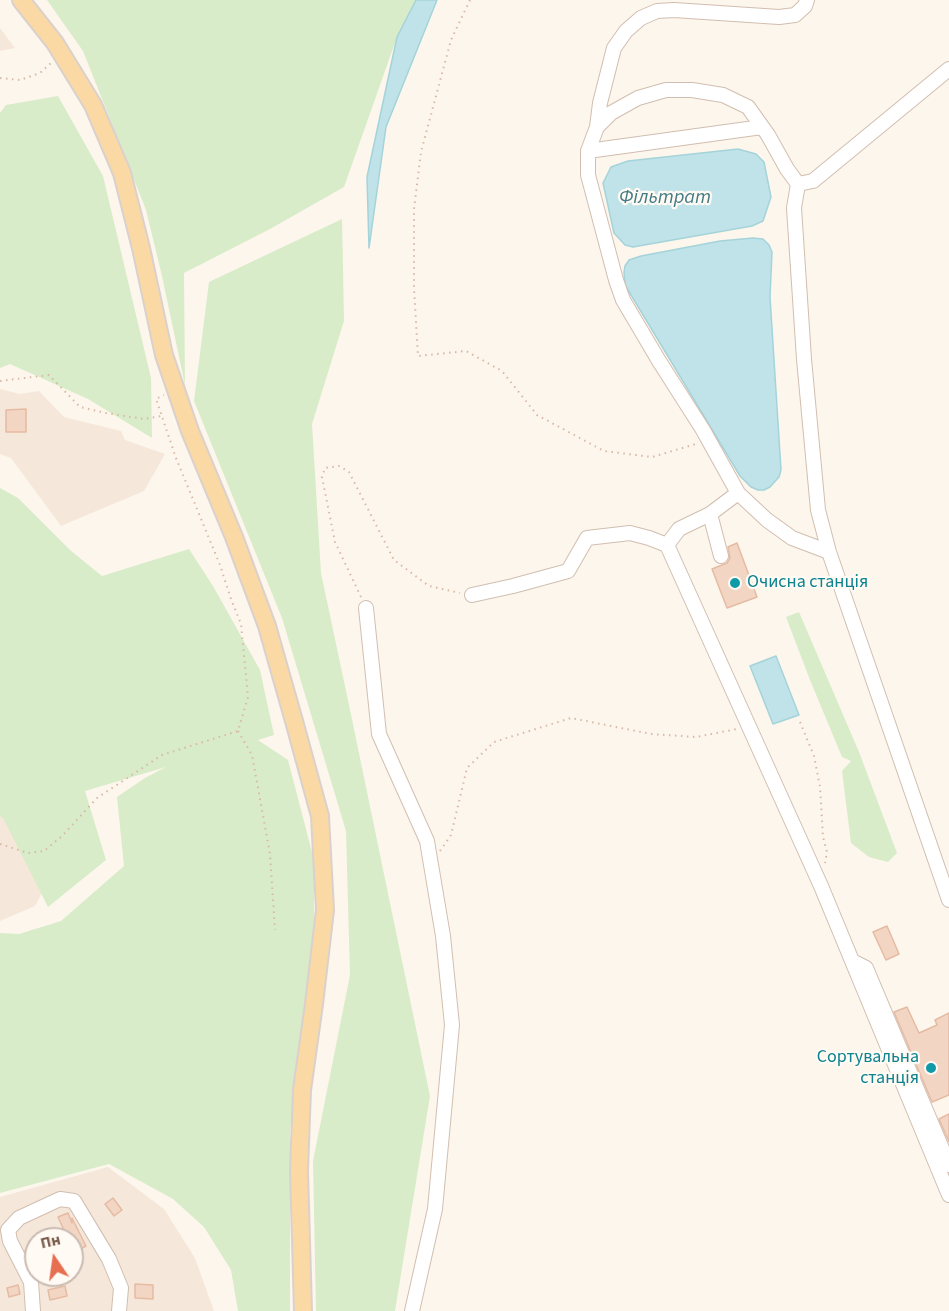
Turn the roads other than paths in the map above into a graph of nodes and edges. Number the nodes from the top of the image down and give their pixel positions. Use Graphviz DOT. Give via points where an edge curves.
graph roads {
  1 [pos="21,0"];
  2 [pos="807,0"];
  3 [pos="949,69"];
  4 [pos="597,127"];
  5 [pos="762,127"];
  6 [pos="588,151"];
  7 [pos="798,184"];
  8 [pos="738,493"];
  9 [pos="710,514"];
  10 [pos="667,545"];
  11 [pos="829,552"];
  12 [pos="721,556"];
  13 [pos="472,595"];
  14 [pos="366,608"];
  15 [pos="949,900"];
  16 [pos="852,961"];
  17 [pos="948,1160"];
  18 [pos="949,1195"];
  19 [pos="33,1311"];
  20 [pos="119,1311"];
  21 [pos="303,1311"];
  22 [pos="412,1311"];
  1 -- 21 [label="main road" via="93,105 122,173 164,355 267,626 320,816 325,910 302,1090 299,1171"];
  2 -- 4 [label="street" via="795,15 779,18 674,10 657,11 641,18 614,48"];
  3 -- 7 [label="street" via="813,181"];
  4 -- 5 [label="street" via="611,113 638,98 666,90 723,94 748,106"];
  4 -- 6 [label="street"];
  5 -- 6 [label="street"];
  5 -- 7 [label="street"];
  6 -- 8 [label="street" via="588,175 623,300"];
  7 -- 11 [label="street" via="795,208 804,359 818,510"];
  8 -- 9 [label="street"];
  8 -- 11 [label="street" via="792,538"];
  9 -- 10 [label="street" via="679,529"];
  9 -- 12 [label="street"];
  10 -- 13 [label="street" via="630,533 587,538 568,571"];
  10 -- 16 [label="street"];
  11 -- 15 [label="street"];
  14 -- 22 [label="street" via="380,734 427,841 443,936 452,1025 435,1209"];
  16 -- 17 [label="street" via="866,968"];
  16 -- 18 [label="street"];
  19 -- 20 [label="street" via="31,1282 8,1230 19,1218 60,1199 74,1201 109,1258 121,1288"];
}
